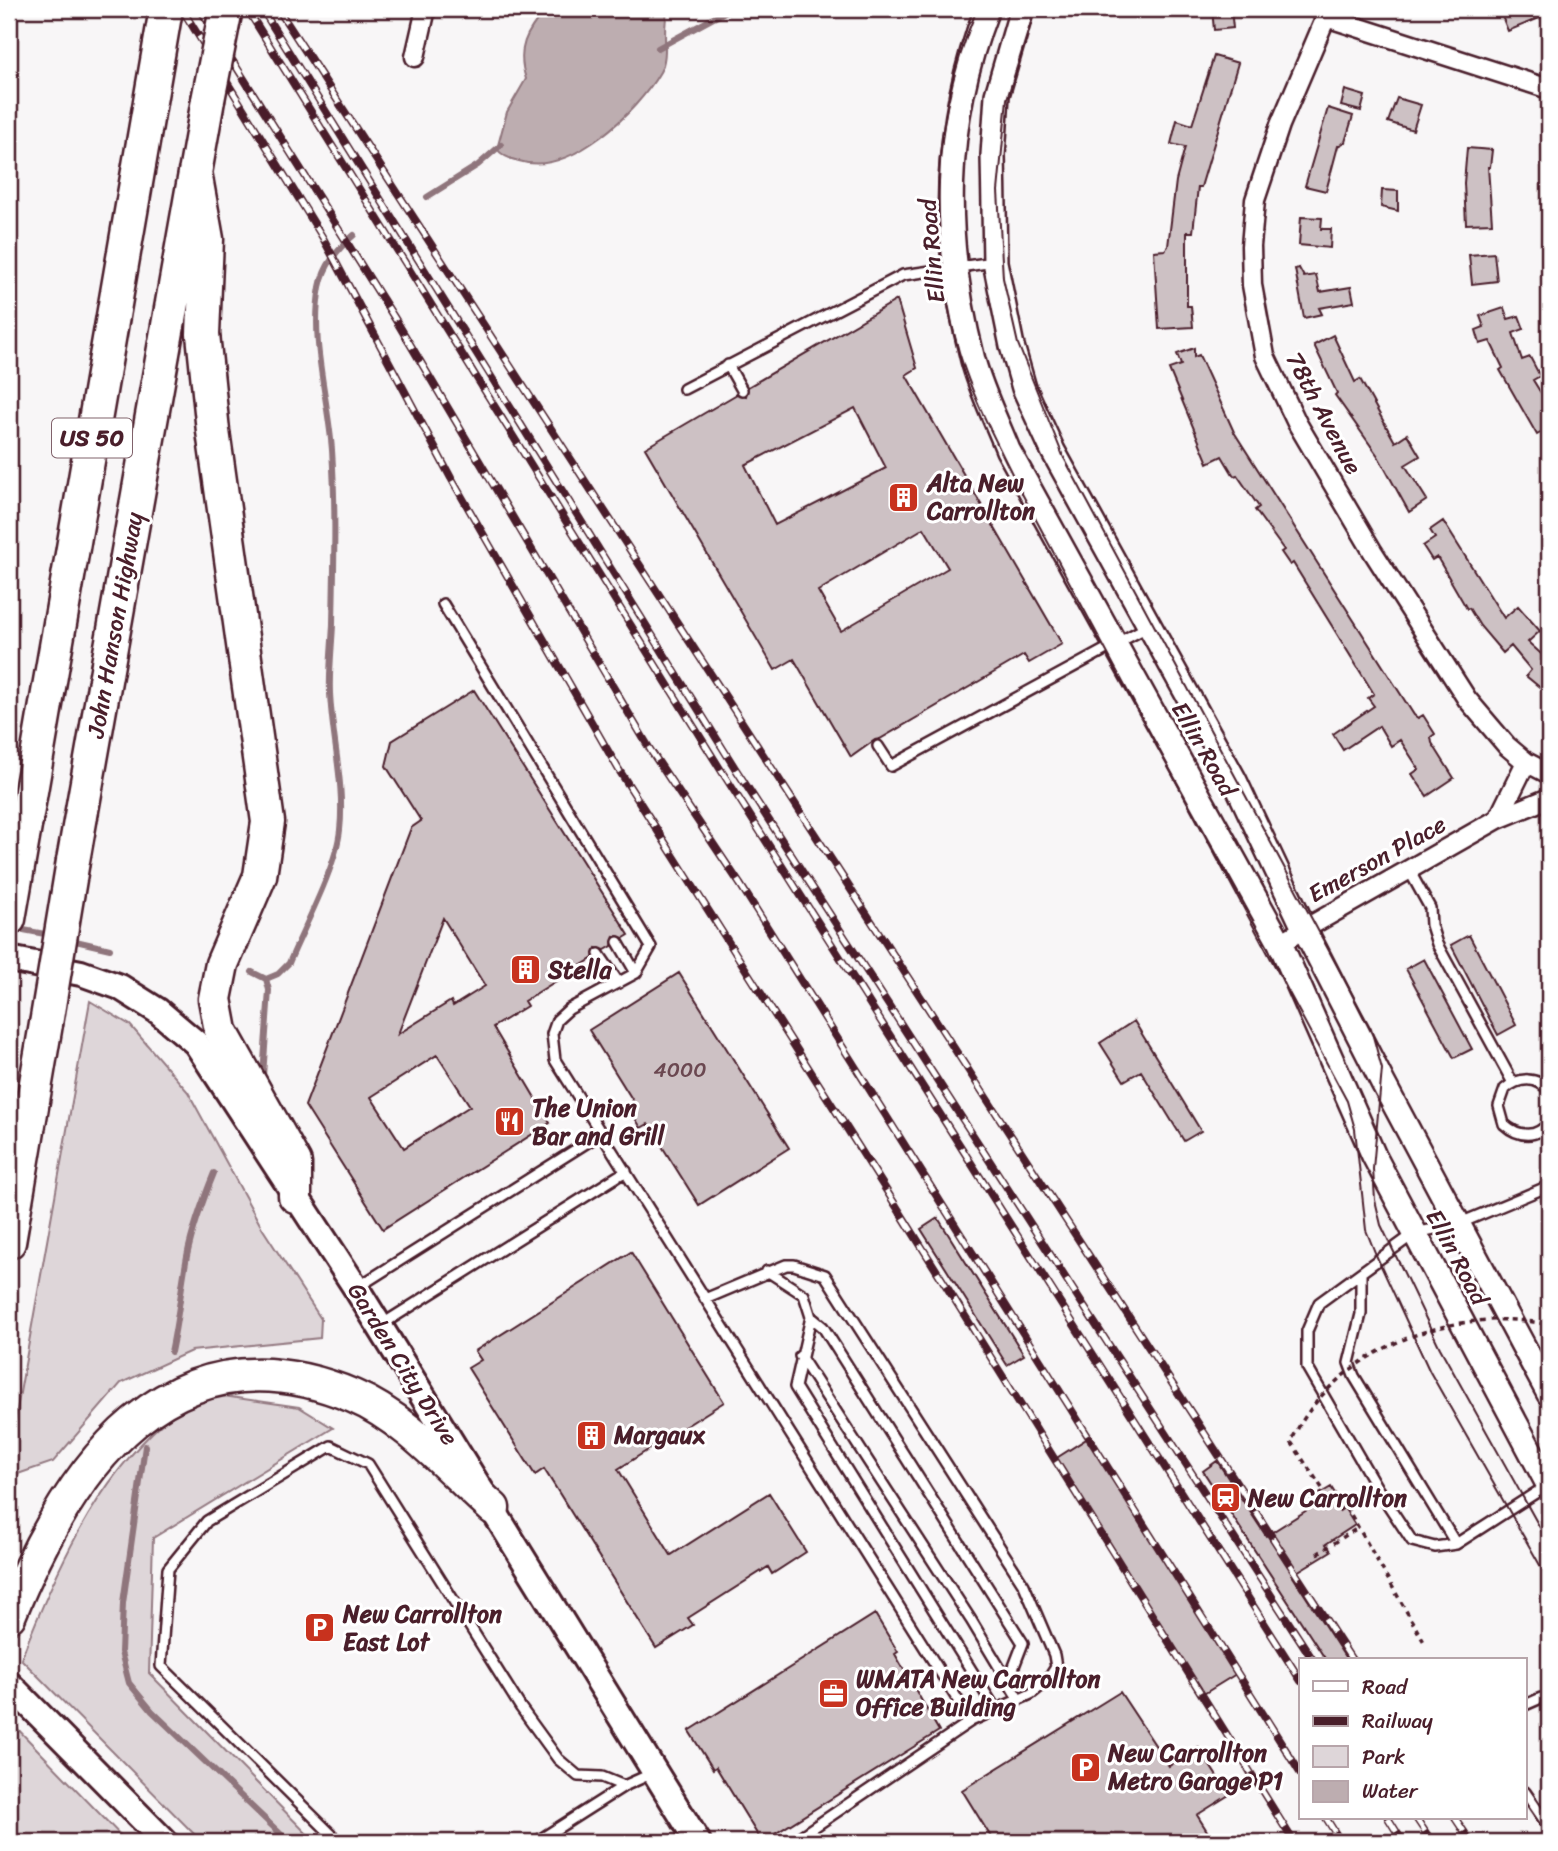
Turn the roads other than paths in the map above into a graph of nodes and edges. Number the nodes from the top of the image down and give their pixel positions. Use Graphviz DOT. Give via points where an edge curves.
graph roads {
  1 [pos="226,9"];
  2 [pos="426,9"];
  3 [pos="987,9"];
  4 [pos="1022,9"];
  5 [pos="1322,13"];
  6 [pos="164,17"];
  7 [pos="415,57"];
  8 [pos="1549,89"];
  9 [pos="195,172"];
  10 [pos="995,262"];
  11 [pos="955,267"];
  12 [pos="728,365"];
  13 [pos="684,389"];
  14 [pos="742,390"];
  15 [pos="443,604"];
  16 [pos="1149,626"];
  17 [pos="1116,645"];
  18 [pos="878,746"];
  19 [pos="1526,762"];
  20 [pos="1549,774"];
  21 [pos="1549,798"];
  22 [pos="1498,819"];
  23 [pos="1409,870"];
  24 [pos="9,919"];
  25 [pos="1304,928"];
  26 [pos="618,942"];
  27 [pos="1280,943"];
  28 [pos="599,954"];
  29 [pos="9,959"];
  30 [pos="636,973"];
  31 [pos="619,983"];
  32 [pos="1513,1083"];
  33 [pos="1549,1091"];
  34 [pos="1549,1122"];
  35 [pos="602,1133"];
  36 [pos="626,1171"];
  37 [pos="1549,1186"];
  38 [pos="295,1196"];
  39 [pos="1458,1224"];
  40 [pos="1415,1233"];
  41 [pos="9,1242"];
  42 [pos="767,1271"];
  43 [pos="1361,1273"];
  44 [pos="356,1288"];
  45 [pos="705,1299"];
  46 [pos="811,1317"];
  47 [pos="380,1326"];
  48 [pos="800,1356"];
  49 [pos="1549,1394"];
  50 [pos="1549,1485"];
  51 [pos="493,1508"];
  52 [pos="1456,1544"];
  53 [pos="9,1616"];
  54 [pos="1008,1682"];
  55 [pos="9,1684"];
  56 [pos="1019,1700"];
  57 [pos="1549,1703"];
  58 [pos="1526,1705"];
  59 [pos="996,1710"];
  60 [pos="971,1721"];
  61 [pos="655,1772"];
  62 [pos="624,1786"];
  63 [pos="1526,1793"];
  64 [pos="1549,1827"];
  65 [pos="165,1842"];
  66 [pos="339,1842"];
  67 [pos="536,1842"];
  68 [pos="698,1842"];
  69 [pos="792,1842"];
  1 -- 9 [label="highway, John Hanson Highway / US 50, bridge"];
  2 -- 7 [label="street"];
  3 -- 11 [label="street, Ellin Road" via="964,82 953,139"];
  4 -- 10 [label="street, Ellin Road" via="997,94"];
  5 -- 8 [label="street"];
  5 -- 19 [label="street, 78th Avenue" via="1255,200 1252,285 1265,356 1297,423 1437,654 1483,721"];
  6 -- 24 [label="highway, US 50"];
  9 -- 38 [label="highway" via="207,239 203,334 212,431 268,822 260,876 222,964 215,999 221,1031 295,1163"];
  9 -- 41 [label="highway, John Hanson Highway / US 50, bridge"];
  10 -- 11 [label="lane"];
  10 -- 16 [label="street, Ellin Road" via="1024,388"];
  11 -- 12 [label="lane" via="903,275"];
  11 -- 17 [label="street, Ellin Road" via="974,362 1008,450"];
  12 -- 13 [label="lane"];
  12 -- 14 [label="lane"];
  15 -- 30 [label="lane" via="652,947"];
  16 -- 17 [label="lane"];
  16 -- 25 [label="street, Ellin Road" via="1234,779"];
  17 -- 18 [label="lane" via="891,766"];
  17 -- 27 [label="street, Ellin Road"];
  19 -- 20 [label="street, 78th Avenue"];
  19 -- 22 [label="street"];
  21 -- 22 [label="street, Emerson Place"];
  22 -- 23 [label="street, Emerson Place"];
  23 -- 25 [label="street, Emerson Place"];
  23 -- 32 [label="lane" via="1430,908 1437,944"];
  25 -- 27 [label="street, Emerson Place"];
  25 -- 39 [label="street, Ellin Road"];
  26 -- 30 [label="lane"];
  27 -- 40 [label="street, Ellin Road" via="1374,1156"];
  28 -- 31 [label="lane"];
  29 -- 38 [label="main road, Garden City Drive" via="81,973 120,987 158,1011 196,1043"];
  30 -- 31 [label="lane"];
  31 -- 35 [label="lane" via="569,1009 557,1020 552,1034 555,1060"];
  32 -- 33 [label="lane" via="1530,1079"];
  32 -- 34 [label="lane" via="1500,1097 1504,1124 1529,1135"];
  35 -- 36 [label="lane"];
  35 -- 44 [label="lane"];
  36 -- 45 [label="lane"];
  36 -- 47 [label="lane"];
  37 -- 39 [label="lane"];
  38 -- 44 [label="main road, Garden City Drive"];
  39 -- 40 [label="lane"];
  39 -- 49 [label="street, Ellin Road"];
  40 -- 43 [label="lane"];
  40 -- 50 [label="street, Ellin Road"];
  42 -- 45 [label="lane"];
  42 -- 46 [label="lane" via="804,1295"];
  42 -- 56 [label="lane" via="794,1265 825,1275 1024,1585 1056,1667 1047,1681"];
  43 -- 52 [label="lane" via="1362,1314 1349,1363"];
  43 -- 52 [label="lane" via="1319,1303 1307,1331 1307,1367 1412,1541 1435,1547"];
  44 -- 47 [label="main road, Garden City Drive"];
  45 -- 60 [label="lane"];
  46 -- 48 [label="lane"];
  46 -- 54 [label="lane" via="823,1327 1023,1643"];
  47 -- 51 [label="main road, Garden City Drive"];
  48 -- 54 [label="lane"];
  48 -- 59 [label="lane" via="795,1387"];
  50 -- 52 [label="lane"];
  51 -- 53 [label="highway" via="386,1415 353,1396 274,1376 216,1380 149,1409 99,1455 54,1519"];
  51 -- 61 [label="main road, Garden City Drive"];
  54 -- 56 [label="lane"];
  55 -- 65 [label="main road"];
  56 -- 59 [label="lane"];
  57 -- 58 [label="lane" via="1541,1698"];
  59 -- 60 [label="lane"];
  60 -- 69 [label="lane"];
  61 -- 62 [label="lane"];
  61 -- 68 [label="main road, Garden City Drive"];
  62 -- 66 [label="lane" via="602,1777 578,1776 558,1759 368,1464 331,1446 206,1521 168,1569 161,1666"];
  62 -- 67 [label="lane"];
  63 -- 64 [label="lane"];
}
